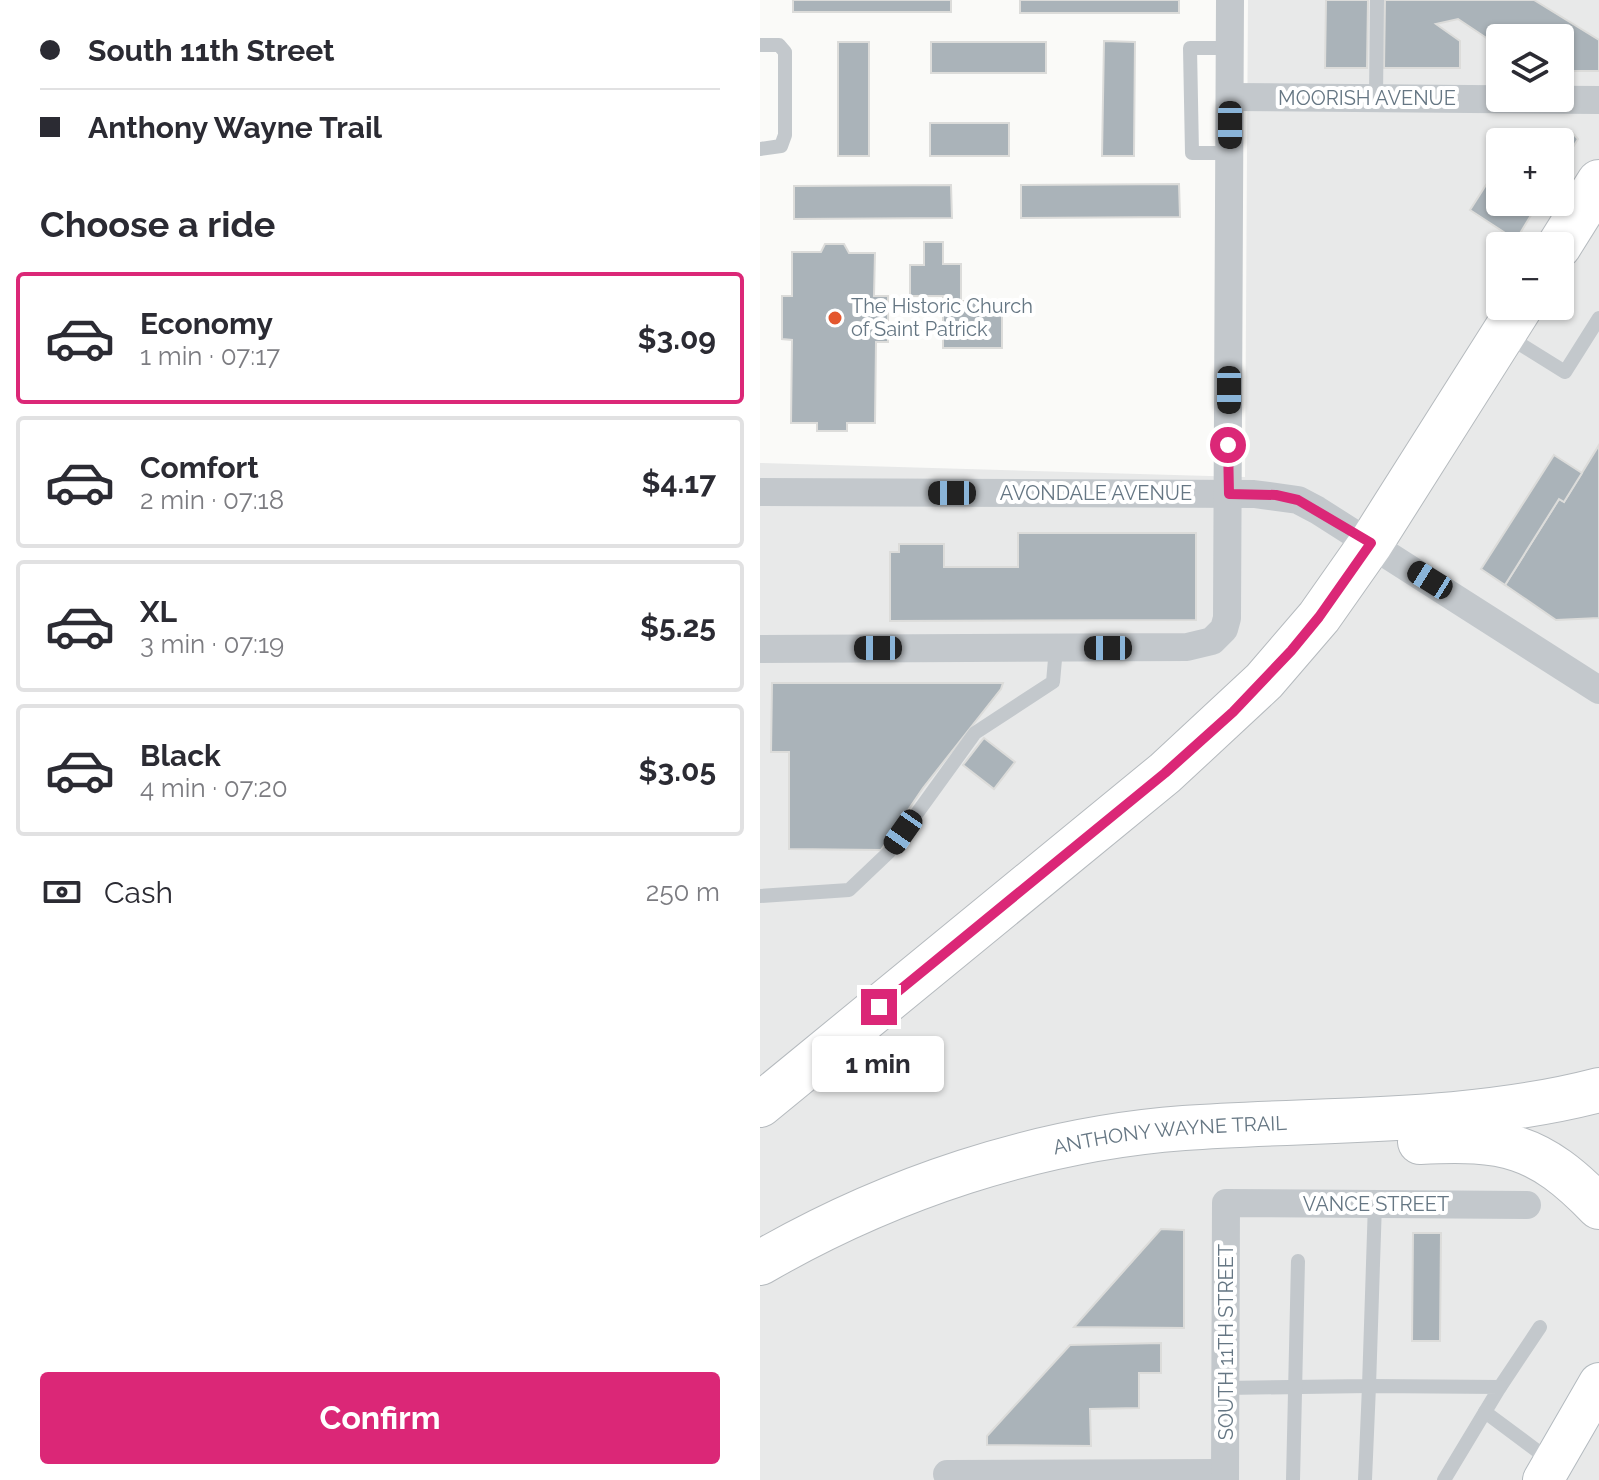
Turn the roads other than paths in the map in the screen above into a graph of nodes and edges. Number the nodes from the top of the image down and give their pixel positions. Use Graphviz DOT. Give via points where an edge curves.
graph roads {
  1 [pos="1230,0"];
  2 [pos="1377,0"];
  3 [pos="760,45"];
  4 [pos="1230,48"];
  5 [pos="1231,97"];
  6 [pos="1376,98"];
  7 [pos="1599,100"];
  8 [pos="760,149"];
  9 [pos="1230,153"];
  10 [pos="1599,182"];
  11 [pos="1568,232"];
  12 [pos="1599,318"];
  13 [pos="1512,320"];
  14 [pos="760,492"];
  15 [pos="1229,494"];
  16 [pos="1371,543"];
  17 [pos="1056,648"];
  18 [pos="760,649"];
  19 [pos="1599,690"];
  20 [pos="760,896"];
  21 [pos="1599,1090"];
  22 [pos="760,1105"];
  23 [pos="1234,1126"];
  24 [pos="1226,1203"];
  25 [pos="1375,1203"];
  26 [pos="1527,1205"];
  27 [pos="1599,1207"];
  28 [pos="1298,1261"];
  29 [pos="760,1263"];
  30 [pos="1540,1327"];
  31 [pos="1599,1383"];
  32 [pos="1369,1386"];
  33 [pos="1296,1387"];
  34 [pos="1500,1387"];
  35 [pos="1225,1388"];
  36 [pos="1485,1412"];
  37 [pos="1548,1472"];
  38 [pos="947,1474"];
  39 [pos="1225,1476"];
  40 [pos="1293,1480"];
  41 [pos="1365,1480"];
  42 [pos="1444,1480"];
  1 -- 4 [label="street"];
  2 -- 6 [label="lane"];
  3 -- 8 [label="lane" via="779,45 785,52 785,135 781,146"];
  4 -- 5 [label="street"];
  4 -- 9 [label="lane" via="1190,48 1192,153"];
  5 -- 6 [label="street, MOORISH AVENUE"];
  5 -- 9 [label="street"];
  6 -- 7 [label="street, MOORISH AVENUE"];
  9 -- 15 [label="street"];
  10 -- 11 [label="main road"];
  12 -- 13 [label="lane" via="1565,372"];
  13 -- 16 [label="main road"];
  14 -- 15 [label="street, AVONDALE AVENUE"];
  15 -- 16 [label="street, AVONDALE AVENUE" via="1298,500"];
  15 -- 17 [label="street" via="1227,618 1219,636 1187,647"];
  16 -- 19 [label="street, AVONDALE AVENUE"];
  16 -- 22 [label="main road" via="1291,651 1197,745"];
  17 -- 18 [label="street"];
  17 -- 20 [label="lane" via="1053,682 975,733 889,852 849,890"];
  21 -- 23 [label="main road, ANTHONY WAYNE TRAIL" via="1500,1109"];
  23 -- 27 [label="main road" via="1303,1149 1471,1140 1505,1145 1554,1166"];
  23 -- 29 [label="main road, ANTHONY WAYNE TRAIL" via="1135,1134 1003,1161 887,1201"];
  24 -- 25 [label="street, VANCE STREET"];
  24 -- 35 [label="street, SOUTH 11TH STREET"];
  25 -- 26 [label="street, VANCE STREET"];
  25 -- 32 [label="lane"];
  28 -- 33 [label="lane"];
  30 -- 34 [label="lane"];
  31 -- 37 [label="street"];
  32 -- 33 [label="lane"];
  32 -- 34 [label="lane"];
  32 -- 41 [label="lane"];
  33 -- 35 [label="lane"];
  33 -- 40 [label="lane"];
  34 -- 36 [label="lane"];
  35 -- 39 [label="street, SOUTH 11TH STREET"];
  36 -- 37 [label="lane"];
  36 -- 42 [label="lane"];
  38 -- 39 [label="street"];
}
